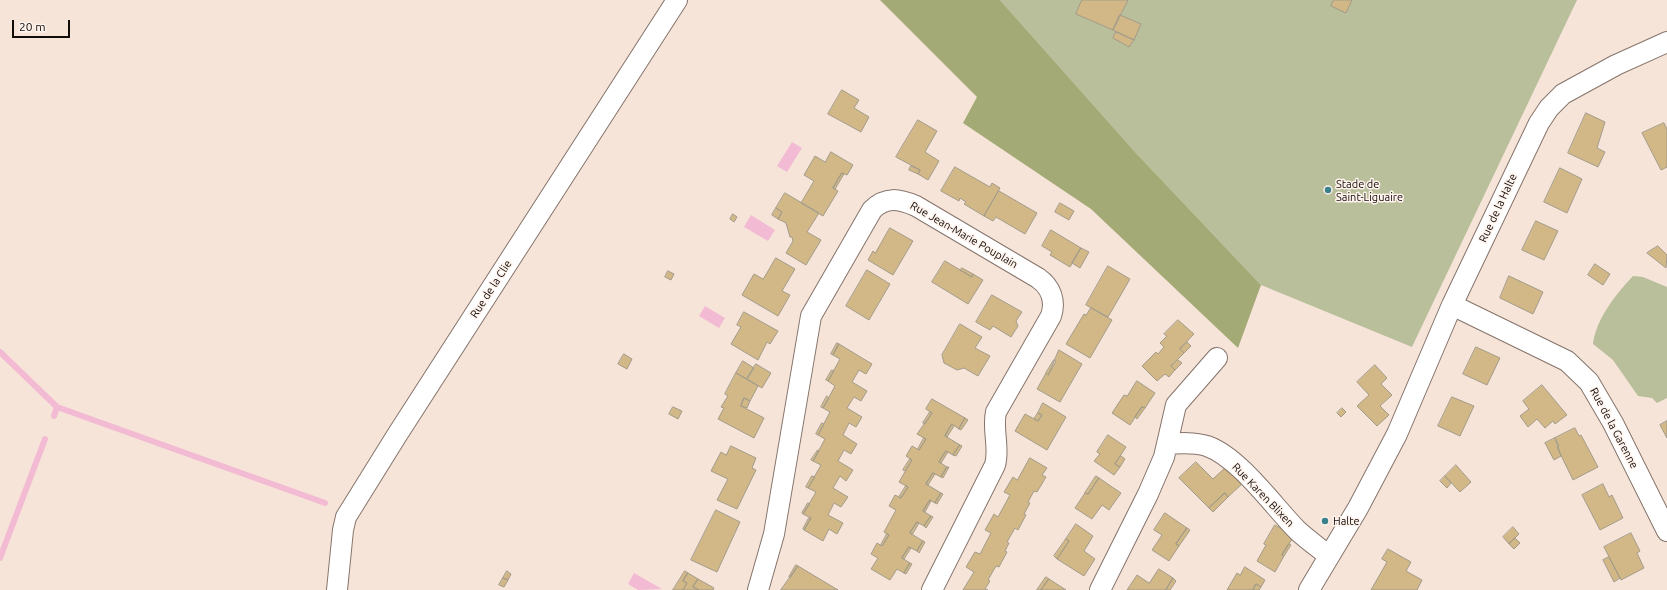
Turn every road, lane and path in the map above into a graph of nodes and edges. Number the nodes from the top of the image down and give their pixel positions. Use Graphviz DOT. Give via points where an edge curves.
graph roads {
  1 [pos="676,0"];
  2 [pos="1667,42"];
  3 [pos="1452,305"];
  4 [pos="1217,358"];
  5 [pos="1167,444"];
  6 [pos="1667,531"];
  7 [pos="1329,556"];
  8 [pos="337,590"];
  9 [pos="758,590"];
  10 [pos="932,590"];
  11 [pos="1100,590"];
  12 [pos="1309,590"];
  1 -- 8 [label="street, Rue de la Clie" via="346,517 342,530"];
  2 -- 3 [label="street, Rue de la Halte" via="1586,81 1563,94 1549,108 1528,144"];
  3 -- 6 [label="street, Rue de la Garenne" via="1567,360 1589,382 1613,423"];
  3 -- 7 [label="street, Rue de la Halte" via="1397,434"];
  4 -- 5 [label="street" via="1176,405"];
  5 -- 7 [label="street, Rue Karen Blixen" via="1184,442 1207,446 1222,454 1239,468 1299,532"];
  5 -- 11 [label="street" via="1148,494"];
  7 -- 12 [label="street, Rue de la Halte"];
  9 -- 10 [label="street, Rue Jean-Marie Pouplain" via="774,534 811,316 872,210 878,204 898,199 916,206 1038,278 1046,284 1053,309 996,412 993,423 997,450 995,466"];
}
